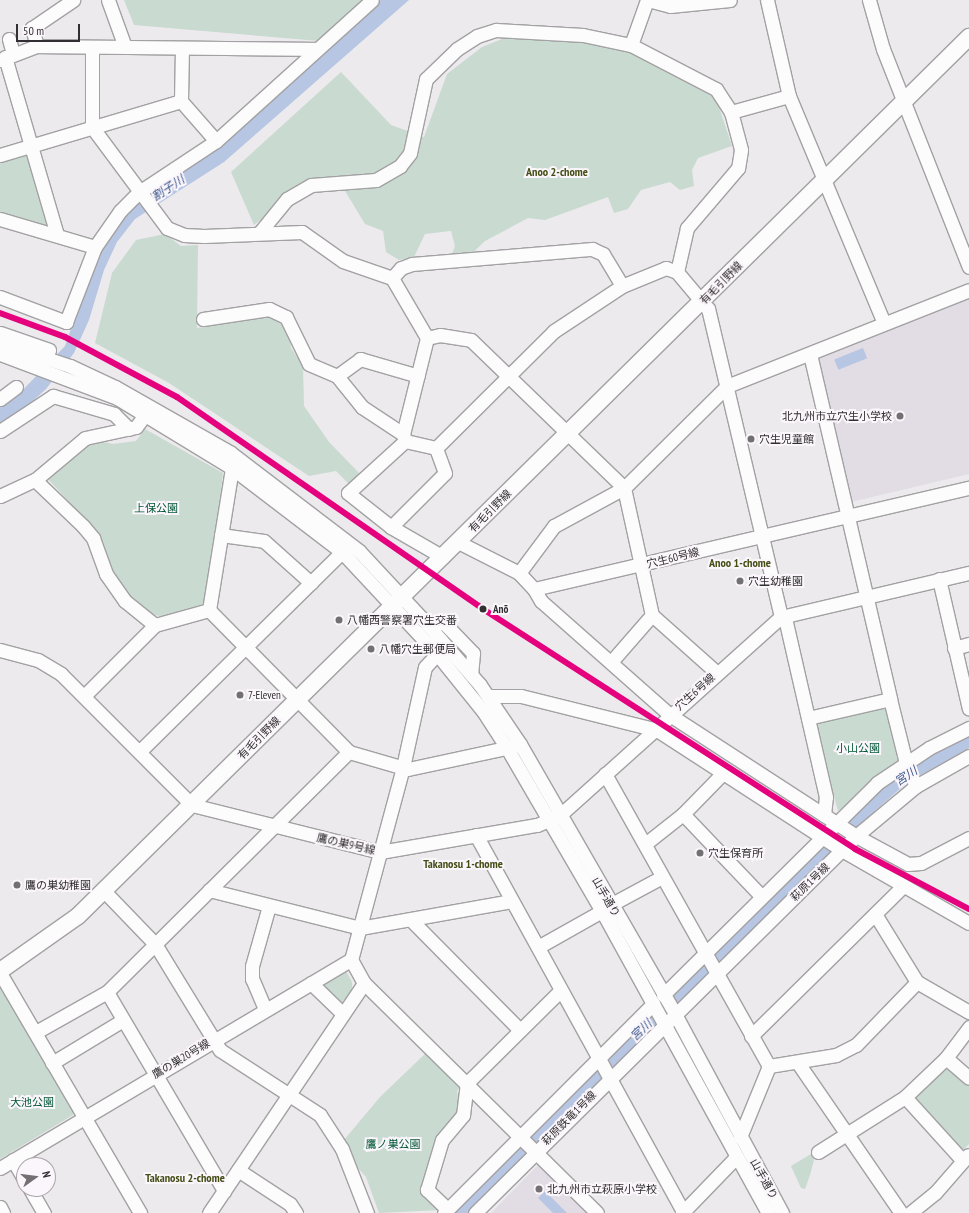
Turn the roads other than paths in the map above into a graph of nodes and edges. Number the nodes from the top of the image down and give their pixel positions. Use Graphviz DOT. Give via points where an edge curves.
graph roads {
  1 [pos="73,0"];
  2 [pos="108,0"];
  3 [pos="372,0"];
  4 [pos="647,0"];
  5 [pos="730,0"];
  6 [pos="767,0"];
  7 [pos="869,0"];
  8 [pos="969,37"];
  9 [pos="9,39"];
  10 [pos="631,45"];
  11 [pos="37,46"];
  12 [pos="92,47"];
  13 [pos="125,47"];
  14 [pos="182,48"];
  15 [pos="316,49"];
  16 [pos="6,57"];
  17 [pos="789,96"];
  18 [pos="181,101"];
  19 [pos="903,101"];
  20 [pos="730,112"];
  21 [pos="92,128"];
  22 [pos="216,141"];
  23 [pos="31,147"];
  24 [pos="0,155"];
  25 [pos="826,177"];
  26 [pos="142,195"];
  27 [pos="0,219"];
  28 [pos="260,232"];
  29 [pos="57,235"];
  30 [pos="95,247"];
  31 [pos="969,267"];
  32 [pos="677,272"];
  33 [pos="392,278"];
  34 [pos="622,286"];
  35 [pos="969,290"];
  36 [pos="0,297"];
  37 [pos="703,301"];
  38 [pos="203,318"];
  39 [pos="884,323"];
  40 [pos="0,333"];
  41 [pos="427,338"];
  42 [pos="0,343"];
  43 [pos="0,354"];
  44 [pos="810,354"];
  45 [pos="0,362"];
  46 [pos="510,374"];
  47 [pos="337,376"];
  48 [pos="418,376"];
  49 [pos="98,385"];
  50 [pos="726,386"];
  51 [pos="16,387"];
  52 [pos="116,392"];
  53 [pos="0,399"];
  54 [pos="150,410"];
  55 [pos="129,429"];
  56 [pos="0,430"];
  57 [pos="568,433"];
  58 [pos="404,437"];
  59 [pos="436,448"];
  60 [pos="232,468"];
  61 [pos="35,480"];
  62 [pos="624,488"];
  63 [pos="969,488"];
  64 [pos="0,496"];
  65 [pos="850,516"];
  66 [pos="391,527"];
  67 [pos="222,535"];
  68 [pos="760,536"];
  69 [pos="458,542"];
  70 [pos="342,552"];
  71 [pos="443,557"];
  72 [pos="641,566"];
  73 [pos="519,573"];
  74 [pos="969,573"];
  75 [pos="939,579"];
  76 [pos="311,583"];
  77 [pos="534,589"];
  78 [pos="866,597"];
  79 [pos="397,603"];
  80 [pos="209,610"];
  81 [pos="652,615"];
  82 [pos="781,616"];
  83 [pos="155,625"];
  84 [pos="969,644"];
  85 [pos="245,647"];
  86 [pos="954,648"];
  87 [pos="0,650"];
  88 [pos="437,654"];
  89 [pos="611,662"];
  90 [pos="716,673"];
  91 [pos="85,695"];
  92 [pos="488,696"];
  93 [pos="890,699"];
  94 [pos="297,700"];
  95 [pos="969,709"];
  96 [pos="670,715"];
  97 [pos="808,718"];
  98 [pos="969,728"];
  99 [pos="657,730"];
  100 [pos="520,744"];
  101 [pos="506,748"];
  102 [pos="140,751"];
  103 [pos="349,752"];
  104 [pos="969,756"];
  105 [pos="906,763"];
  106 [pos="403,767"];
  107 [pos="724,772"];
  108 [pos="605,774"];
  109 [pos="916,786"];
  110 [pos="192,805"];
  111 [pos="683,814"];
  112 [pos="824,815"];
  113 [pos="554,818"];
  114 [pos="836,823"];
  115 [pos="274,827"];
  116 [pos="476,835"];
  117 [pos="856,836"];
  118 [pos="822,837"];
  119 [pos="969,838"];
  120 [pos="645,844"];
  121 [pos="842,850"];
  122 [pos="380,852"];
  123 [pos="662,877"];
  124 [pos="902,887"];
  125 [pos="209,890"];
  126 [pos="104,891"];
  127 [pos="761,896"];
  128 [pos="512,902"];
  129 [pos="269,906"];
  130 [pos="606,908"];
  131 [pos="875,914"];
  132 [pos="411,920"];
  133 [pos="969,923"];
  134 [pos="360,928"];
  135 [pos="155,944"];
  136 [pos="538,947"];
  137 [pos="705,954"];
  138 [pos="351,960"];
  139 [pos="716,971"];
  140 [pos="0,972"];
  141 [pos="364,982"];
  142 [pos="917,982"];
  143 [pos="311,984"];
  144 [pos="562,990"];
  145 [pos="107,992"];
  146 [pos="664,996"];
  147 [pos="654,1006"];
  148 [pos="265,1009"];
  149 [pos="674,1012"];
  150 [pos="969,1012"];
  151 [pos="342,1013"];
  152 [pos="123,1020"];
  153 [pos="663,1023"];
  154 [pos="969,1027"];
  155 [pos="520,1030"];
  156 [pos="36,1032"];
  157 [pos="751,1036"];
  158 [pos="212,1041"];
  159 [pos="946,1058"];
  160 [pos="52,1063"];
  161 [pos="798,1063"];
  162 [pos="769,1066"];
  163 [pos="604,1067"];
  164 [pos="154,1075"];
  165 [pos="969,1078"];
  166 [pos="467,1083"];
  167 [pos="288,1092"];
  168 [pos="905,1097"];
  169 [pos="84,1117"];
  170 [pos="846,1134"];
  171 [pos="740,1137"];
  172 [pos="520,1138"];
  173 [pos="534,1150"];
  174 [pos="818,1152"];
  175 [pos="736,1157"];
  176 [pos="966,1158"];
  177 [pos="13,1160"];
  178 [pos="16,1165"];
  179 [pos="0,1168"];
  180 [pos="238,1170"];
  181 [pos="224,1191"];
  182 [pos="35,1197"];
  183 [pos="0,1207"];
  184 [pos="445,1211"];
  185 [pos="4,1213"];
  186 [pos="44,1213"];
  187 [pos="140,1213"];
  188 [pos="209,1213"];
  189 [pos="296,1213"];
  190 [pos="367,1213"];
  191 [pos="475,1213"];
  192 [pos="597,1213"];
  193 [pos="683,1213"];
  194 [pos="768,1213"];
  195 [pos="782,1213"];
  196 [pos="901,1213"];
  197 [pos="910,1213"];
  1 -- 11 [label="street" via="32,28"];
  2 -- 13 [label="street"];
  3 -- 15 [label="street"];
  4 -- 5 [label="street" via="670,6"];
  4 -- 10 [label="street"];
  6 -- 17 [label="street"];
  7 -- 19 [label="street"];
  8 -- 19 [label="main road, 有毛引野線"];
  9 -- 16 [label="street"];
  10 -- 20 [label="street" via="716,89"];
  10 -- 28 [label="street" via="584,35 496,30 477,36 457,49 426,79 410,153 400,166 376,180 311,186 288,199"];
  11 -- 12 [label="street"];
  11 -- 16 [label="street"];
  12 -- 13 [label="street"];
  12 -- 21 [label="street"];
  13 -- 14 [label="street"];
  14 -- 15 [label="street"];
  14 -- 18 [label="street"];
  15 -- 22 [label="street"];
  16 -- 23 [label="street"];
  17 -- 20 [label="street"];
  17 -- 25 [label="street"];
  18 -- 21 [label="street"];
  18 -- 22 [label="street"];
  19 -- 25 [label="main road, 有毛引野線"];
  19 -- 31 [label="street"];
  20 -- 32 [label="street" via="741,150 738,168 687,228"];
  21 -- 23 [label="street"];
  21 -- 26 [label="street"];
  22 -- 26 [label="street"];
  23 -- 24 [label="street"];
  23 -- 29 [label="street"];
  25 -- 37 [label="main road, 有毛引野線"];
  25 -- 39 [label="street"];
  26 -- 28 [label="street" via="167,228 184,235"];
  26 -- 30 [label="street" via="120,211"];
  27 -- 29 [label="street"];
  28 -- 33 [label="street" via="302,232 343,261"];
  29 -- 30 [label="street"];
  30 -- 36 [label="street" via="66,322"];
  32 -- 34 [label="street" via="666,268"];
  32 -- 37 [label="street"];
  33 -- 34 [label="street" via="401,268 412,264 592,249 603,254"];
  33 -- 41 [label="street"];
  34 -- 46 [label="street" via="554,331"];
  35 -- 39 [label="street"];
  37 -- 50 [label="street"];
  37 -- 57 [label="main road, 有毛引野線"];
  38 -- 47 [label="street" via="269,309 286,317 310,364"];
  39 -- 44 [label="street"];
  40 -- 52 [label="street" via="90,367"];
  41 -- 46 [label="street" via="440,335 471,340"];
  41 -- 48 [label="street"];
  42 -- 49 [label="street"];
  43 -- 49 [label="street"];
  44 -- 50 [label="street"];
  44 -- 65 [label="street"];
  45 -- 52 [label="street" via="91,394"];
  46 -- 57 [label="street"];
  46 -- 59 [label="street"];
  47 -- 48 [label="street" via="360,359"];
  47 -- 58 [label="street" via="362,407"];
  48 -- 58 [label="street"];
  49 -- 52 [label="street"];
  50 -- 62 [label="street"];
  50 -- 68 [label="street"];
  51 -- 53 [label="street"];
  52 -- 54 [label="street"];
  54 -- 55 [label="street" via="136,427"];
  54 -- 60 [label="street"];
  54 -- 79 [label="street" via="231,453 312,513 359,551"];
  55 -- 56 [label="street" via="114,414 53,396"];
  55 -- 61 [label="street" via="85,438"];
  57 -- 62 [label="street"];
  57 -- 69 [label="main road, 有毛引野線"];
  58 -- 59 [label="street"];
  58 -- 66 [label="street" via="348,493"];
  59 -- 66 [label="street" via="445,473"];
  60 -- 67 [label="street"];
  60 -- 70 [label="street"];
  61 -- 64 [label="street"];
  61 -- 83 [label="street" via="88,532 106,574 122,596"];
  62 -- 72 [label="street"];
  62 -- 73 [label="street" via="554,526"];
  63 -- 65 [label="street, 穴生60号線"];
  65 -- 68 [label="street, 穴生60号線"];
  65 -- 78 [label="street"];
  66 -- 71 [label="street"];
  67 -- 76 [label="street" via="264,541"];
  67 -- 80 [label="street"];
  68 -- 72 [label="street, 穴生60号線"];
  68 -- 82 [label="street"];
  69 -- 71 [label="main road, 有毛引野線"];
  69 -- 73 [label="street"];
  70 -- 76 [label="street"];
  70 -- 79 [label="street"];
  71 -- 79 [label="main road, 有毛引野線"];
  72 -- 77 [label="street, 穴生60号線"];
  72 -- 81 [label="street"];
  73 -- 77 [label="street"];
  74 -- 75 [label="street"];
  75 -- 78 [label="street"];
  75 -- 86 [label="street"];
  76 -- 85 [label="street"];
  77 -- 89 [label="street" via="541,601"];
  78 -- 82 [label="street"];
  78 -- 93 [label="street"];
  79 -- 88 [label="street, 山手通り"];
  79 -- 92 [label="street, 山手通り" via="427,624 444,623 473,653 471,675"];
  79 -- 94 [label="main road, 有毛引野線"];
  80 -- 83 [label="street"];
  80 -- 85 [label="street"];
  81 -- 89 [label="street"];
  81 -- 90 [label="street"];
  82 -- 90 [label="street, 穴生6号線"];
  82 -- 97 [label="street" via="786,623"];
  83 -- 91 [label="street"];
  84 -- 86 [label="street"];
  85 -- 94 [label="street"];
  85 -- 102 [label="street"];
  86 -- 95 [label="street"];
  87 -- 91 [label="street" via="38,660"];
  88 -- 101 [label="street, 山手通り" via="483,711"];
  88 -- 106 [label="street" via="425,667"];
  89 -- 96 [label="street"];
  90 -- 96 [label="street, 穴生6号線"];
  91 -- 102 [label="street"];
  92 -- 99 [label="street" via="521,696"];
  92 -- 100 [label="street, 山手通り"];
  93 -- 97 [label="street"];
  93 -- 105 [label="street"];
  94 -- 103 [label="street"];
  94 -- 110 [label="main road, 有毛引野線"];
  96 -- 99 [label="street, 穴生6号線"];
  96 -- 112 [label="street"];
  97 -- 112 [label="street" via="826,797"];
  98 -- 105 [label="street"];
  99 -- 107 [label="street"];
  99 -- 108 [label="street, 穴生6号線"];
  100 -- 101 [label="street"];
  100 -- 113 [label="street, 山手通り"];
  101 -- 106 [label="street"];
  101 -- 113 [label="street, 山手通り"];
  102 -- 110 [label="street"];
  103 -- 106 [label="street"];
  103 -- 115 [label="street"];
  104 -- 109 [label="street, 萩原1号線"];
  105 -- 109 [label="street"];
  105 -- 114 [label="street" via="877,783"];
  106 -- 122 [label="street"];
  107 -- 111 [label="street"];
  107 -- 118 [label="street"];
  108 -- 113 [label="street, 穴生6号線"];
  108 -- 120 [label="street"];
  109 -- 117 [label="street, 萩原1号線"];
  110 -- 115 [label="street, 鷹の巣9号線"];
  110 -- 126 [label="main road, 有毛引野線"];
  111 -- 120 [label="street"];
  111 -- 127 [label="street"];
  112 -- 114 [label="street"];
  113 -- 116 [label="street, 鷹の巣9号線"];
  113 -- 130 [label="street, 山手通り"];
  114 -- 117 [label="street"];
  114 -- 118 [label="street"];
  115 -- 122 [label="street, 鷹の巣9号線"];
  115 -- 125 [label="street"];
  116 -- 122 [label="street, 鷹の巣9号線"];
  116 -- 128 [label="street"];
  117 -- 119 [label="street" via="908,864 921,863"];
  117 -- 121 [label="street, 萩原1号線"];
  118 -- 121 [label="street"];
  118 -- 127 [label="street"];
  120 -- 123 [label="street"];
  121 -- 124 [label="street"];
  121 -- 139 [label="street, 萩原1号線"];
  122 -- 134 [label="street"];
  123 -- 130 [label="street"];
  123 -- 137 [label="street"];
  124 -- 131 [label="street"];
  124 -- 133 [label="street"];
  125 -- 129 [label="street"];
  125 -- 135 [label="street"];
  126 -- 135 [label="street"];
  126 -- 140 [label="main road, 有毛引野線" via="78,916"];
  127 -- 137 [label="street"];
  128 -- 132 [label="street"];
  128 -- 136 [label="street"];
  129 -- 134 [label="street"];
  129 -- 148 [label="street" via="252,966 252,979"];
  130 -- 136 [label="street"];
  130 -- 146 [label="street, 山手通り"];
  130 -- 147 [label="street, 山手通り"];
  131 -- 142 [label="street"];
  131 -- 157 [label="street"];
  132 -- 134 [label="street"];
  132 -- 155 [label="street"];
  134 -- 138 [label="street"];
  135 -- 145 [label="street"];
  135 -- 158 [label="street"];
  136 -- 144 [label="street"];
  137 -- 139 [label="street"];
  137 -- 146 [label="street"];
  138 -- 141 [label="street"];
  138 -- 143 [label="street, 鷹の巣20号線"];
  139 -- 149 [label="street, 萩原1号線"];
  139 -- 157 [label="street"];
  140 -- 156 [label="street"];
  141 -- 151 [label="street"];
  141 -- 166 [label="street"];
  142 -- 150 [label="street"];
  142 -- 161 [label="street" via="856,1045 836,1055"];
  143 -- 148 [label="street, 鷹の巣20号線"];
  143 -- 151 [label="street"];
  144 -- 155 [label="street"];
  144 -- 163 [label="street"];
  145 -- 152 [label="street"];
  145 -- 156 [label="street"];
  146 -- 149 [label="street, 山手通り"];
  147 -- 153 [label="street, 山手通り"];
  147 -- 163 [label="street"];
  148 -- 158 [label="street, 鷹の巣20号線"];
  149 -- 153 [label="street, 萩原1号線"];
  149 -- 171 [label="street, 山手通り"];
  151 -- 167 [label="street"];
  152 -- 160 [label="street"];
  152 -- 164 [label="street"];
  153 -- 163 [label="street, 萩原鉄竜1号線"];
  153 -- 175 [label="street, 山手通り"];
  154 -- 159 [label="street"];
  155 -- 166 [label="street"];
  156 -- 160 [label="street"];
  157 -- 162 [label="street"];
  158 -- 164 [label="street, 鷹の巣20号線"];
  158 -- 167 [label="street" via="220,1050"];
  159 -- 165 [label="street"];
  159 -- 168 [label="street"];
  160 -- 169 [label="street"];
  161 -- 162 [label="street"];
  161 -- 170 [label="street"];
  162 -- 171 [label="street"];
  163 -- 172 [label="street"];
  163 -- 173 [label="street, 萩原鉄竜1号線"];
  163 -- 193 [label="street"];
  164 -- 169 [label="street, 鷹の巣20号線"];
  164 -- 181 [label="street"];
  166 -- 172 [label="street"];
  166 -- 184 [label="street" via="463,1115 442,1140 427,1190"];
  167 -- 180 [label="street"];
  167 -- 190 [label="street" via="320,1115 331,1130 353,1173"];
  168 -- 170 [label="street"];
  168 -- 176 [label="street"];
  169 -- 177 [label="street, 鷹の巣20号線"];
  169 -- 187 [label="street"];
  170 -- 174 [label="street"];
  170 -- 196 [label="street"];
  171 -- 195 [label="street, 山手通り"];
  172 -- 173 [label="street"];
  172 -- 184 [label="street"];
  173 -- 191 [label="street, 萩原鉄竜1号線"];
  173 -- 192 [label="street"];
  175 -- 193 [label="street"];
  175 -- 194 [label="street, 山手通り"];
  176 -- 197 [label="street"];
  177 -- 178 [label="street"];
  177 -- 179 [label="street, 鷹の巣20号線"];
  180 -- 181 [label="street"];
  180 -- 189 [label="street" via="290,1204"];
  181 -- 188 [label="street"];
  182 -- 186 [label="street"];
  183 -- 185 [label="street"];
}
